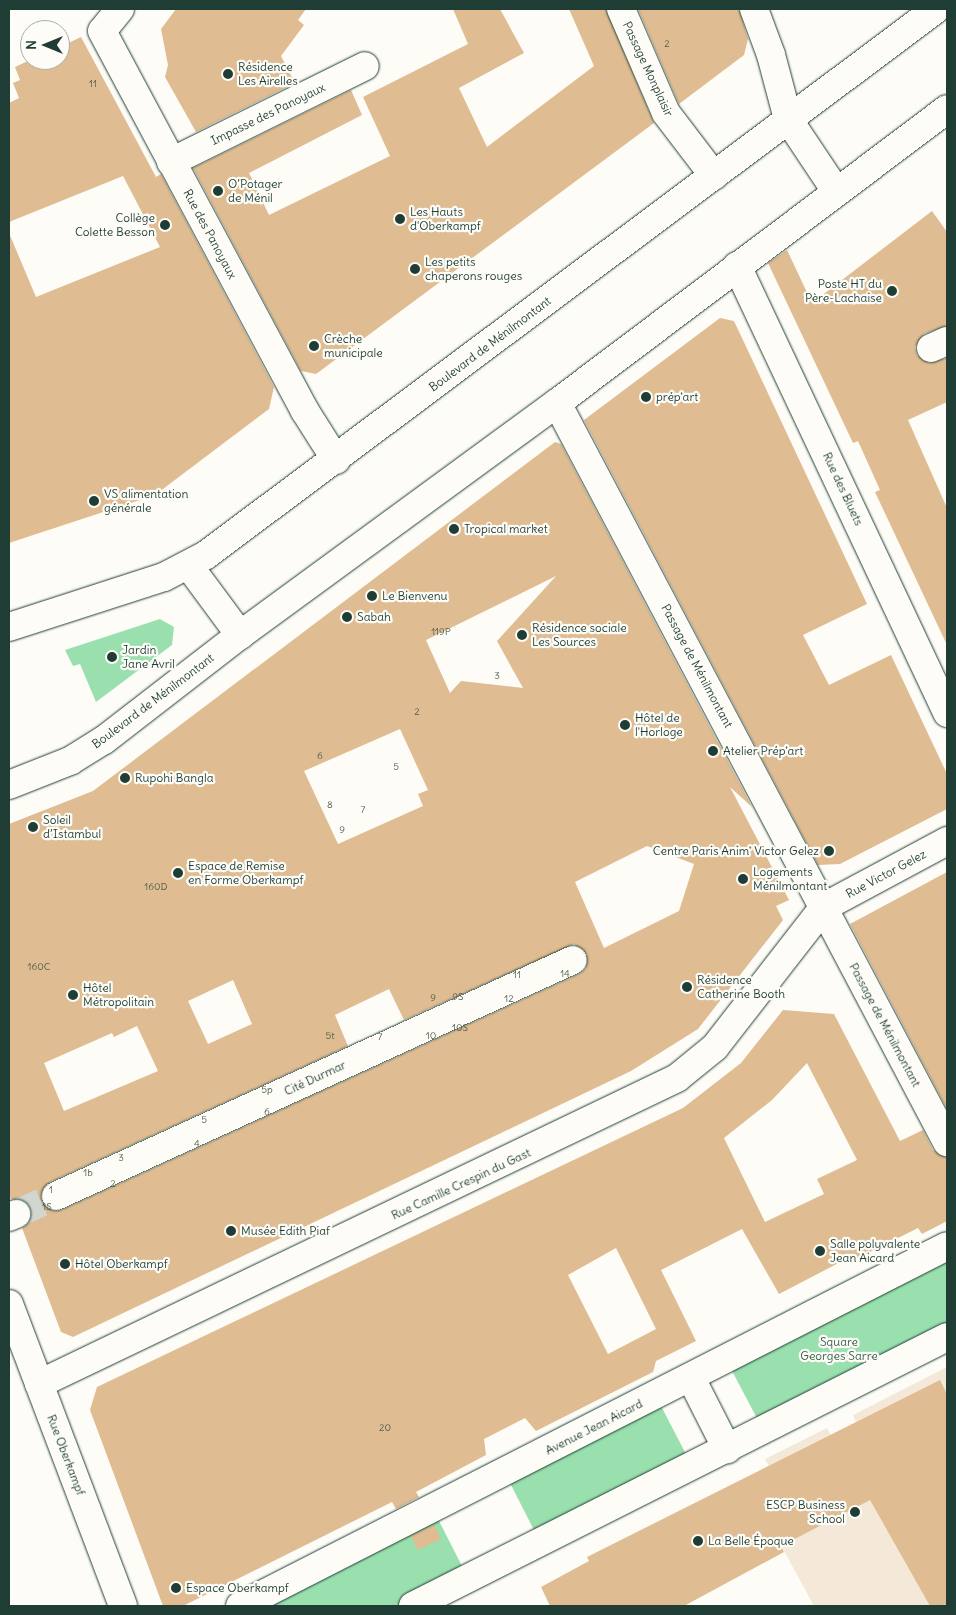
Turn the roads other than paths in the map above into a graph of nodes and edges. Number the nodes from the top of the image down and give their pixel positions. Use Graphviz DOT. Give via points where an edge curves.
graph roads {
  1 [pos="120,9"];
  2 [pos="621,9"];
  3 [pos="754,9"];
  4 [pos="936,9"];
  5 [pos="96,20"];
  6 [pos="365,66"];
  7 [pos="947,109"];
  8 [pos="788,119"];
  9 [pos="171,162"];
  10 [pos="714,176"];
  11 [pos="836,191"];
  12 [pos="737,266"];
  13 [pos="557,403"];
  14 [pos="336,460"];
  15 [pos="189,566"];
  16 [pos="9,627"];
  17 [pos="240,635"];
  18 [pos="947,713"];
  19 [pos="9,785"];
  20 [pos="947,841"];
  21 [pos="824,907"];
  22 [pos="573,960"];
  23 [pos="947,1142"];
  24 [pos="56,1196"];
  25 [pos="947,1246"];
  26 [pos="9,1304"];
  27 [pos="947,1337"];
  28 [pos="691,1378"];
  29 [pos="40,1384"];
  30 [pos="727,1449"];
  31 [pos="461,1595"];
  32 [pos="123,1606"];
  33 [pos="240,1606"];
  34 [pos="413,1606"];
  1 -- 5 [label="street, Rue des Panoyaux"];
  2 -- 10 [label="street, Passage Monplaisir" via="666,113"];
  3 -- 8 [label="street" via="771,55"];
  4 -- 8 [label="street, Boulevard de Ménilmontant"];
  5 -- 9 [label="street, Rue des Panoyaux"];
  6 -- 9 [label="street, Impasse des Panoyaux"];
  7 -- 11 [label="street, Boulevard de Ménilmontant"];
  8 -- 10 [label="street, Boulevard de Ménilmontant"];
  8 -- 11 [label="street"];
  9 -- 14 [label="street, Rue des Panoyaux" via="305,411"];
  10 -- 14 [label="street, Boulevard de Ménilmontant"];
  11 -- 12 [label="street, Boulevard de Ménilmontant"];
  12 -- 13 [label="street, Boulevard de Ménilmontant"];
  12 -- 18 [label="street, Rue des Bluets"];
  13 -- 17 [label="street, Boulevard de Ménilmontant"];
  13 -- 21 [label="street, Passage de Ménilmontant"];
  14 -- 15 [label="street, Boulevard de Ménilmontant"];
  15 -- 16 [label="street, Boulevard de Ménilmontant"];
  15 -- 17 [label="street"];
  17 -- 19 [label="street, Boulevard de Ménilmontant" via="104,740 70,762"];
  20 -- 21 [label="street, Rue Victor Gelez"];
  21 -- 23 [label="street, Passage de Ménilmontant"];
  21 -- 29 [label="street, Rue Camille Crespin du Gast" via="715,1047 677,1078"];
  22 -- 24 [label="street, Cité Durmar"];
  25 -- 28 [label="street, Avenue Jean Aicard"];
  26 -- 29 [label="street, Rue Oberkampf"];
  27 -- 30 [label="street"];
  28 -- 30 [label="street"];
  28 -- 33 [label="street, Avenue Jean Aicard"];
  29 -- 32 [label="street, Rue Oberkampf"];
  30 -- 31 [label="street"];
  31 -- 34 [label="street"];
}
